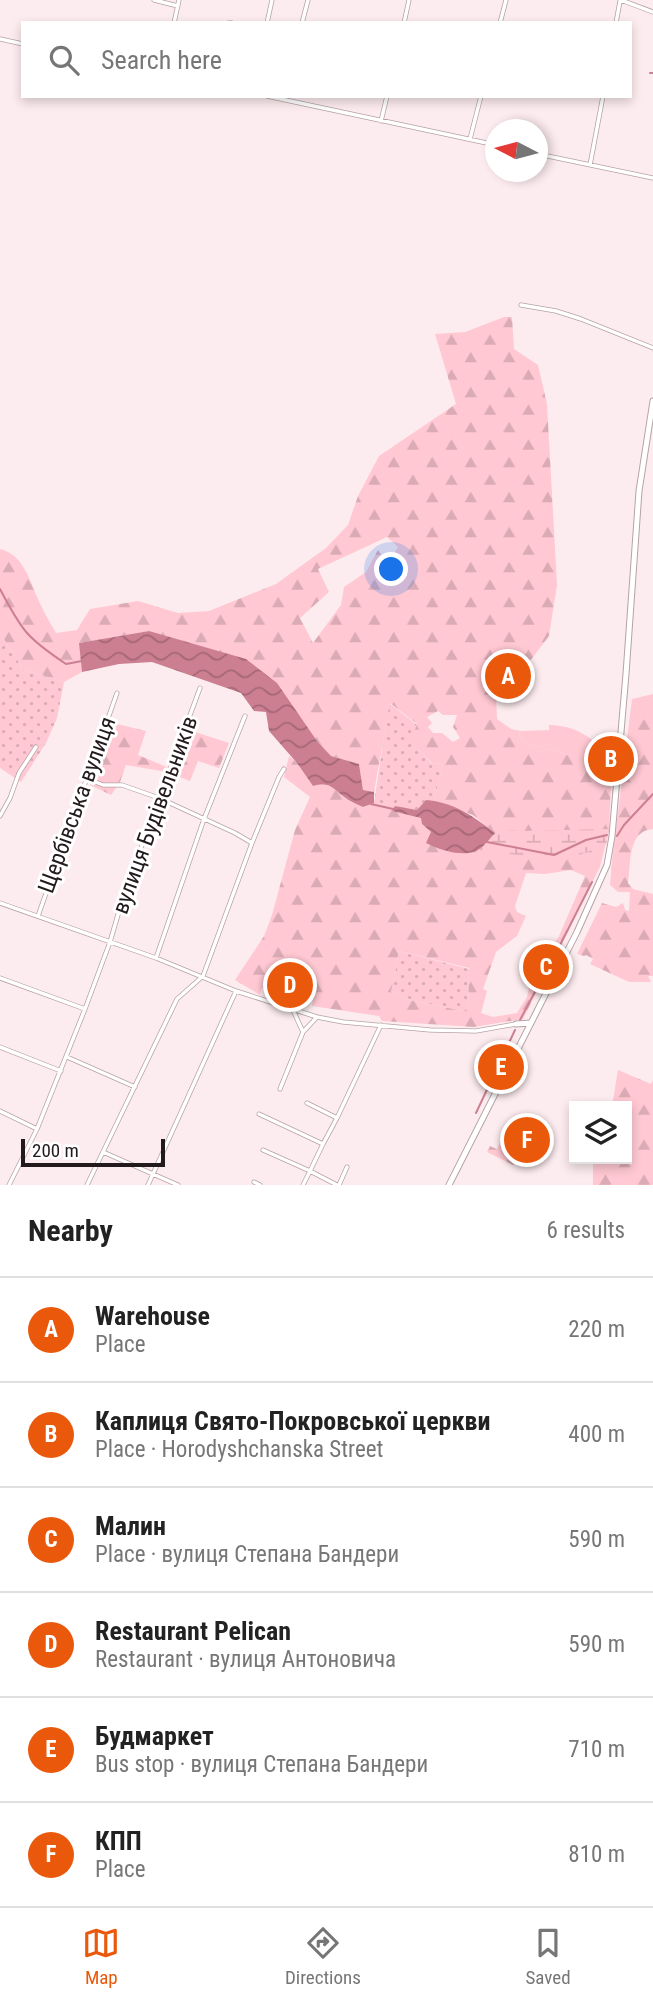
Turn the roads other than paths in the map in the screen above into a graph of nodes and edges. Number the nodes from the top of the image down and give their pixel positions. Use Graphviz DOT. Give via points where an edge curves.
graph roads {
  1 [pos="154,0"];
  2 [pos="179,0"];
  3 [pos="272,0"];
  4 [pos="307,0"];
  5 [pos="409,0"];
  6 [pos="506,0"];
  7 [pos="621,0"];
  8 [pos="178,6"];
  9 [pos="653,12"];
  10 [pos="174,21"];
  11 [pos="267,21"];
  12 [pos="302,21"];
  13 [pos="404,21"];
  14 [pos="501,21"];
  15 [pos="616,21"];
  16 [pos="0,39"];
  17 [pos="21,44"];
  18 [pos="276,98"];
  19 [pos="387,98"];
  20 [pos="480,98"];
  21 [pos="603,98"];
  22 [pos="381,121"];
  23 [pos="470,139"];
  24 [pos="485,143"];
  25 [pos="548,156"];
  26 [pos="590,165"];
  27 [pos="653,178"];
  28 [pos="521,305"];
  29 [pos="653,348"];
  30 [pos="653,401"];
  31 [pos="200,688"];
  32 [pos="117,693"];
  33 [pos="245,716"];
  34 [pos="37,747"];
  35 [pos="284,769"];
  36 [pos="89,771"];
  37 [pos="159,798"];
  38 [pos="0,816"];
  39 [pos="204,819"];
  40 [pos="252,843"];
  41 [pos="0,903"];
  42 [pos="38,916"];
  43 [pos="110,942"];
  44 [pos="156,958"];
  45 [pos="203,976"];
  46 [pos="0,978"];
  47 [pos="236,991"];
  48 [pos="292,1008"];
  49 [pos="85,1009"];
  50 [pos="317,1017"];
  51 [pos="531,1023"];
  52 [pos="516,1024"];
  53 [pos="381,1026"];
  54 [pos="303,1032"];
  55 [pos="0,1047"];
  56 [pos="66,1057"];
  57 [pos="61,1071"];
  58 [pos="135,1087"];
  59 [pos="280,1089"];
  60 [pos="307,1103"];
  61 [pos="0,1111"];
  62 [pos="259,1114"];
  63 [pos="337,1118"];
  64 [pos="37,1129"];
  65 [pos="323,1144"];
  66 [pos="263,1150"];
  67 [pos="103,1152"];
  68 [pos="348,1167"];
  69 [pos="310,1171"];
  70 [pos="154,1174"];
  71 [pos="254,1182"];
  72 [pos="9,1185"];
  73 [pos="87,1185"];
  74 [pos="148,1185"];
  75 [pos="178,1185"];
  76 [pos="260,1185"];
  77 [pos="303,1185"];
  78 [pos="338,1185"];
  79 [pos="449,1185"];
  1 -- 8 [label="street"];
  2 -- 8 [label="street"];
  3 -- 11 [label="street"];
  4 -- 12 [label="street"];
  5 -- 13 [label="street"];
  6 -- 14 [label="street"];
  7 -- 9 [label="street"];
  7 -- 15 [label="street"];
  8 -- 10 [label="street"];
  16 -- 17 [label="street"];
  18 -- 22 [label="street"];
  19 -- 22 [label="street"];
  20 -- 23 [label="street"];
  21 -- 26 [label="street"];
  22 -- 23 [label="street"];
  23 -- 24 [label="street"];
  25 -- 26 [label="street"];
  26 -- 27 [label="street"];
  28 -- 29 [label="street" via="581,319"];
  30 -- 51 [label="street" via="639,491 607,865"];
  31 -- 37 [label="street, вулиця Будівельників"];
  32 -- 36 [label="street, Щербівська вулиця"];
  33 -- 39 [label="street"];
  34 -- 38 [label="street" via="19,773"];
  35 -- 40 [label="street"];
  36 -- 37 [label="street" via="93,781 103,785 121,785"];
  36 -- 42 [label="street, Щербівська вулиця"];
  37 -- 39 [label="street"];
  37 -- 43 [label="street, вулиця Будівельників"];
  39 -- 40 [label="street"];
  39 -- 44 [label="street"];
  40 -- 45 [label="street"];
  41 -- 42 [label="street"];
  42 -- 43 [label="street"];
  43 -- 44 [label="street"];
  43 -- 49 [label="street, вулиця Будівельників"];
  44 -- 45 [label="street"];
  45 -- 47 [label="street"];
  45 -- 58 [label="street" via="177,999"];
  46 -- 49 [label="street"];
  47 -- 48 [label="street"];
  47 -- 70 [label="street"];
  48 -- 50 [label="street"];
  48 -- 54 [label="street"];
  49 -- 56 [label="street, вулиця Будівельників"];
  50 -- 53 [label="street"];
  50 -- 54 [label="street"];
  51 -- 52 [label="street"];
  51 -- 79 [label="street"];
  52 -- 53 [label="street" via="476,1031"];
  53 -- 63 [label="street"];
  54 -- 59 [label="street"];
  55 -- 57 [label="street"];
  56 -- 57 [label="street, вулиця Будівельників"];
  56 -- 58 [label="street"];
  57 -- 64 [label="street, вулиця Будівельників"];
  58 -- 67 [label="street"];
  60 -- 63 [label="street"];
  61 -- 64 [label="street"];
  62 -- 65 [label="street"];
  63 -- 65 [label="street"];
  64 -- 72 [label="street, вулиця Будівельників"];
  65 -- 69 [label="street"];
  66 -- 69 [label="street"];
  67 -- 70 [label="street"];
  67 -- 73 [label="street"];
  68 -- 78 [label="street"];
  69 -- 77 [label="street"];
  69 -- 78 [label="street"];
  70 -- 74 [label="street"];
  70 -- 75 [label="street"];
  71 -- 76 [label="street"];
}
